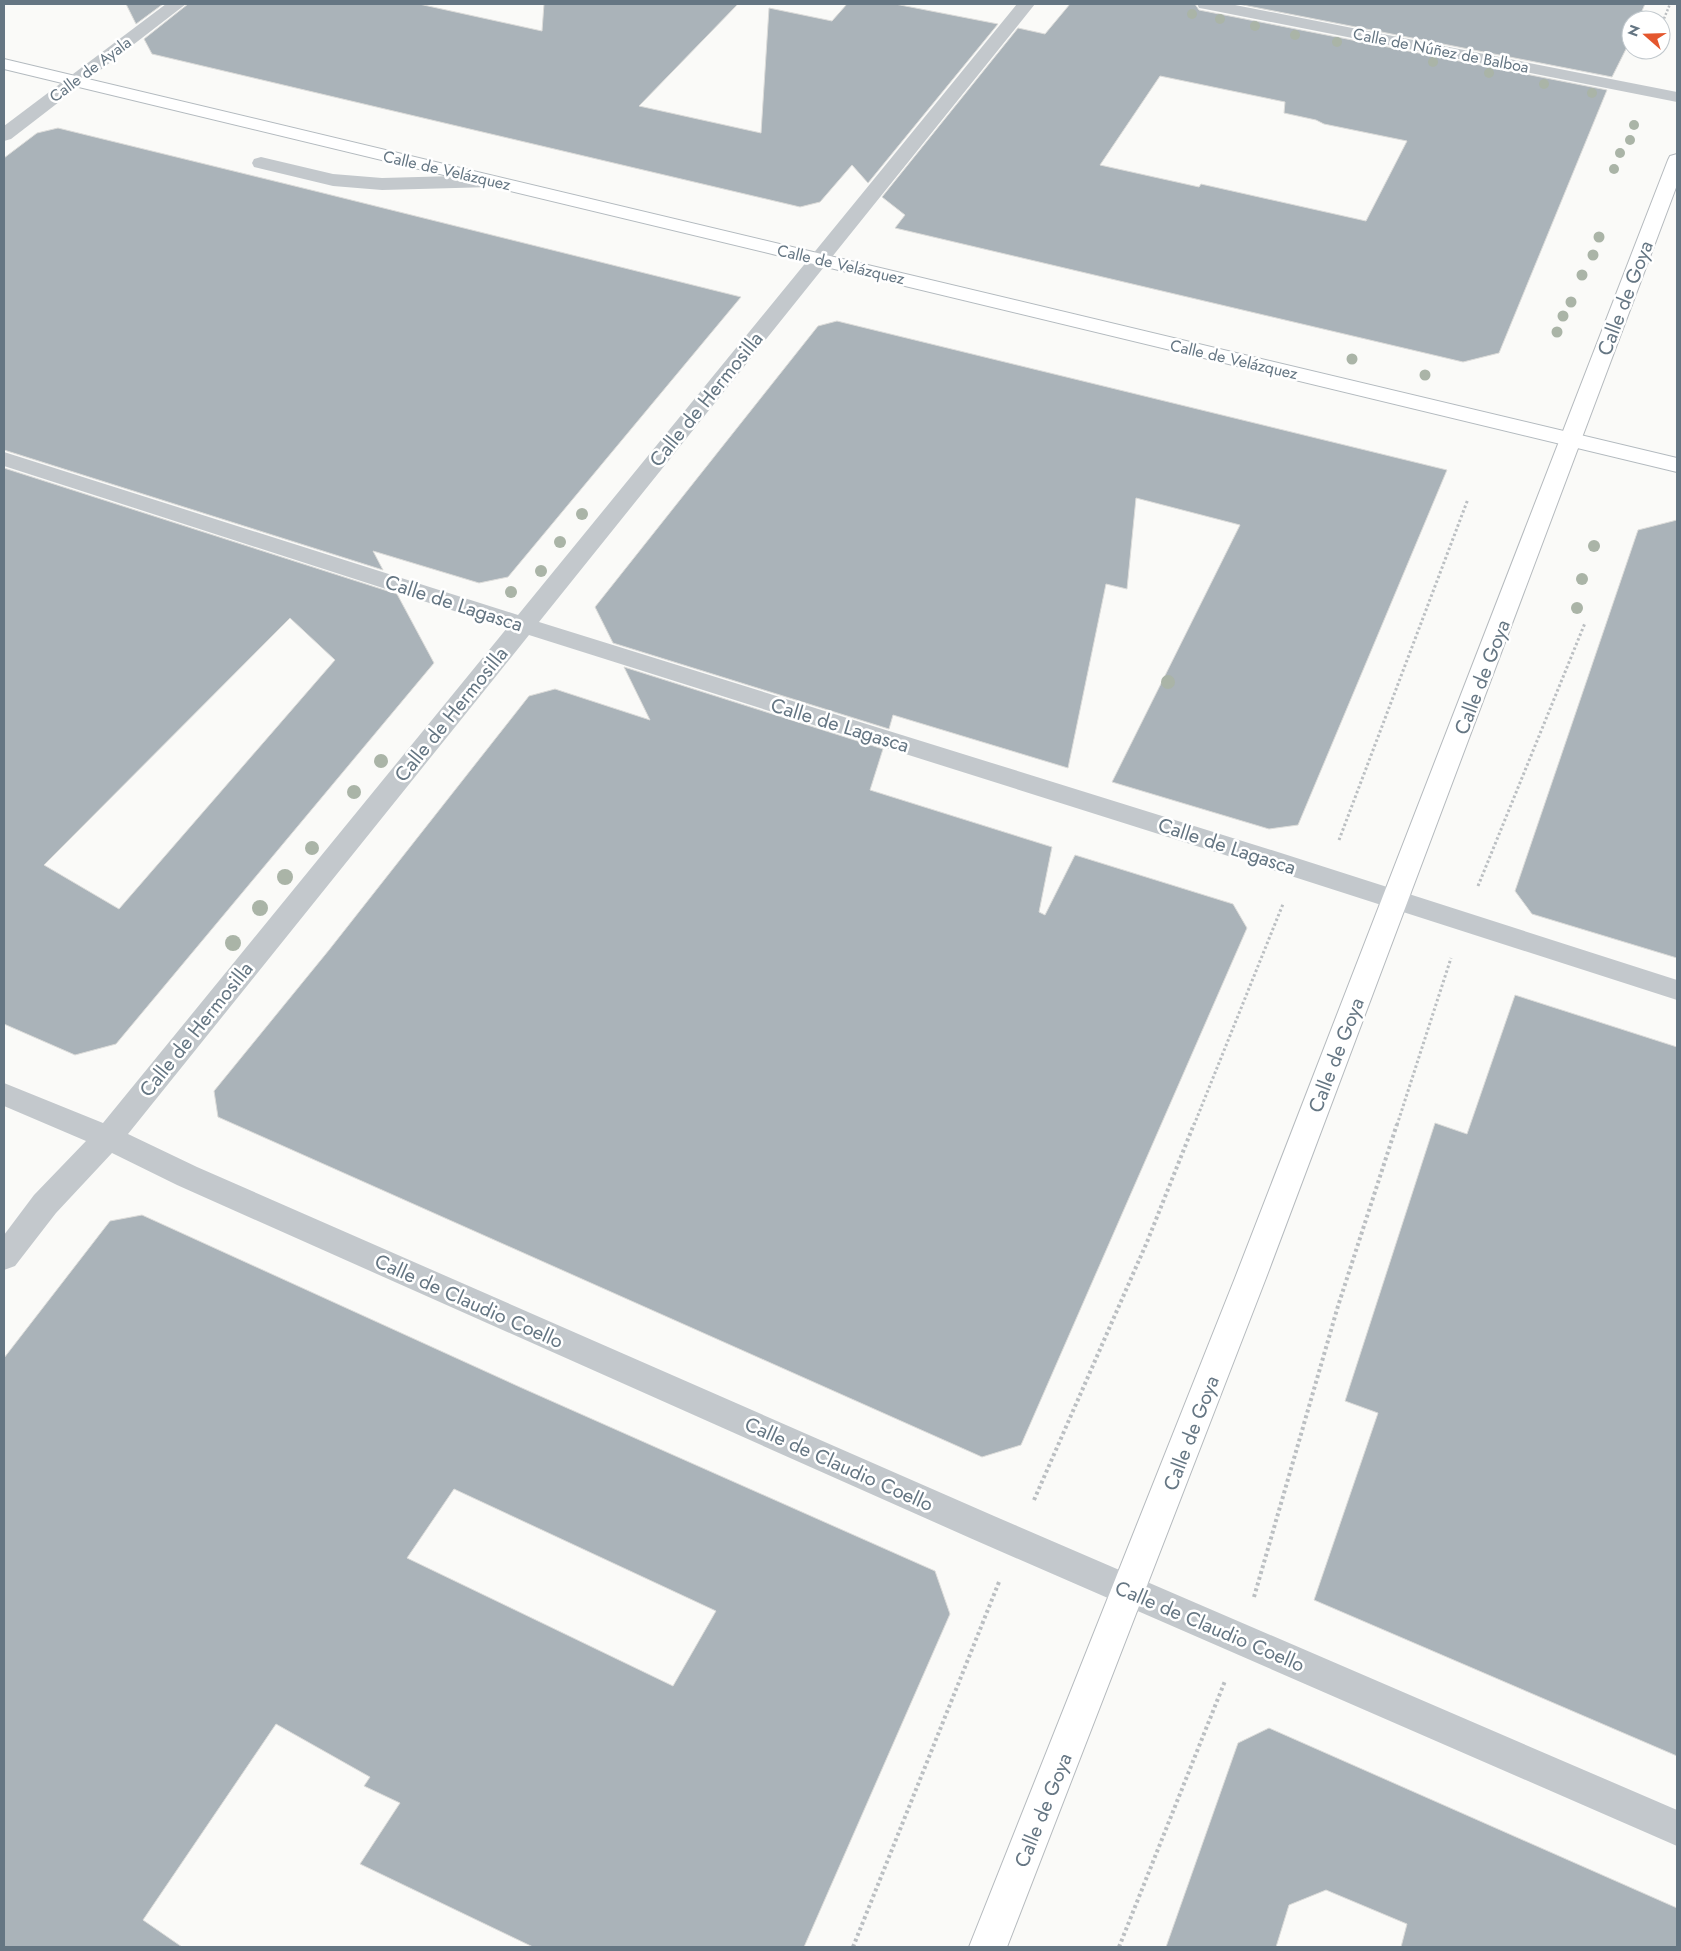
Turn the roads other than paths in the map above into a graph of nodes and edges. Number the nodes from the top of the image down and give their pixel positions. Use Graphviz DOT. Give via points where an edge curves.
graph roads {
  1 [pos="177,4"];
  2 [pos="1026,4"];
  3 [pos="1205,4"];
  4 [pos="4,64"];
  5 [pos="76,81"];
  6 [pos="1677,97"];
  7 [pos="4,134"];
  8 [pos="1677,160"];
  9 [pos="261,163"];
  10 [pos="492,181"];
  11 [pos="820,259"];
  12 [pos="1572,440"];
  13 [pos="4,459"];
  14 [pos="1677,465"];
  15 [pos="523,625"];
  16 [pos="1396,900"];
  17 [pos="1677,990"];
  18 [pos="4,1094"];
  19 [pos="108,1138"];
  20 [pos="4,1256"];
  21 [pos="1130,1591"];
  22 [pos="1677,1828"];
  23 [pos="988,1947"];
  1 -- 5 [label="street, Calle de Ayala"];
  2 -- 11 [label="street, Calle de Hermosilla"];
  3 -- 6 [label="street, Calle de Núñez de Balboa"];
  4 -- 5 [label="main road, Calle de Velázquez"];
  5 -- 7 [label="street, Calle de Ayala"];
  5 -- 10 [label="main road, Calle de Velázquez"];
  8 -- 12 [label="main road, Calle de Goya"];
  9 -- 10 [label="street" via="333,180 382,184"];
  10 -- 11 [label="main road, Calle de Velázquez"];
  11 -- 12 [label="main road, Calle de Velázquez"];
  11 -- 15 [label="street, Calle de Hermosilla"];
  12 -- 14 [label="main road, Calle de Velázquez"];
  12 -- 16 [label="main road, Calle de Goya"];
  13 -- 15 [label="street, Calle de Lagasca"];
  15 -- 16 [label="street, Calle de Lagasca"];
  15 -- 19 [label="street, Calle de Hermosilla"];
  16 -- 17 [label="street, Calle de Lagasca"];
  16 -- 21 [label="main road, Calle de Goya"];
  18 -- 19 [label="street, Calle de Claudio Coello"];
  19 -- 20 [label="street, Calle de Hermosilla" via="45,1204"];
  19 -- 21 [label="street, Calle de Claudio Coello" via="196,1180"];
  21 -- 22 [label="street, Calle de Claudio Coello"];
  21 -- 23 [label="main road, Calle de Goya"];
}
